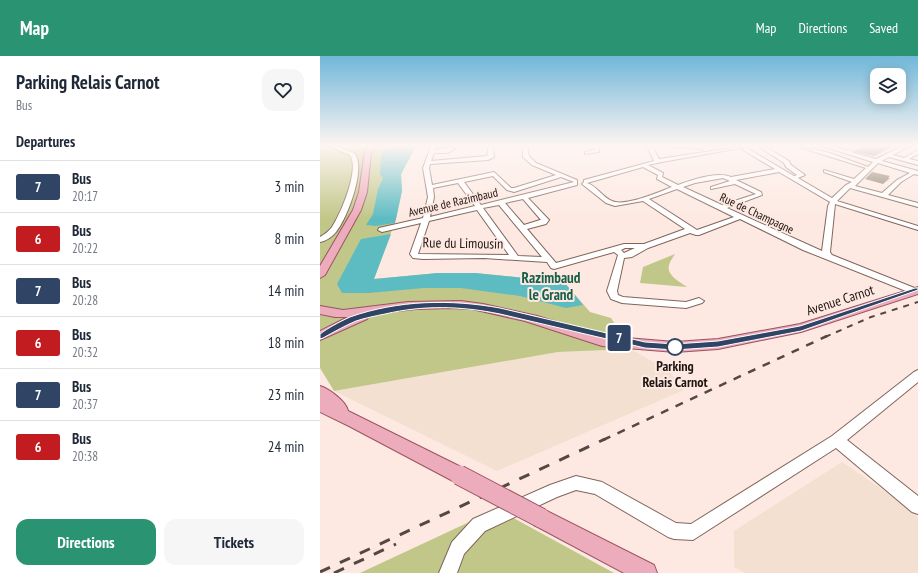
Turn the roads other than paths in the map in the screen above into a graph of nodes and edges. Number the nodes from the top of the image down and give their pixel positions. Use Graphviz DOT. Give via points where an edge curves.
graph roads {
  1 [pos="355,170"];
  2 [pos="366,170"];
  3 [pos="426,170"];
  4 [pos="547,170"];
  5 [pos="627,170"];
  6 [pos="654,170"];
  7 [pos="779,170"];
  8 [pos="794,170"];
  9 [pos="862,170"];
  10 [pos="867,170"];
  11 [pos="826,171"];
  12 [pos="915,172"];
  13 [pos="560,176"];
  14 [pos="792,178"];
  15 [pos="729,179"];
  16 [pos="852,180"];
  17 [pos="460,181"];
  18 [pos="575,182"];
  19 [pos="586,182"];
  20 [pos="848,186"];
  21 [pos="430,187"];
  22 [pos="676,187"];
  23 [pos="712,188"];
  24 [pos="884,195"];
  25 [pos="524,197"];
  26 [pos="644,199"];
  27 [pos="834,202"];
  28 [pos="500,203"];
  29 [pos="918,205"];
  30 [pos="479,208"];
  31 [pos="721,208"];
  32 [pos="740,217"];
  33 [pos="426,220"];
  34 [pos="522,228"];
  35 [pos="918,228"];
  36 [pos="382,230"];
  37 [pos="691,230"];
  38 [pos="320,240"];
  39 [pos="826,247"];
  40 [pos="806,248"];
  41 [pos="619,252"];
  42 [pos="515,258"];
  43 [pos="830,258"];
  44 [pos="548,260"];
  45 [pos="320,275"];
  46 [pos="916,290"];
  47 [pos="699,301"];
  48 [pos="407,307"];
  49 [pos="323,312"];
  50 [pos="320,336"];
  51 [pos="918,375"];
  52 [pos="320,392"];
  53 [pos="320,405"];
  54 [pos="320,411"];
  55 [pos="355,421"];
  56 [pos="838,440"];
  57 [pos="423,456"];
  58 [pos="918,506"];
  59 [pos="448,573"];
  60 [pos="646,573"];
  1 -- 38 [label="street" via="350,194 336,227"];
  2 -- 45 [label="main road" via="357,210"];
  3 -- 21 [label="street"];
  4 -- 13 [label="street"];
  5 -- 19 [label="street"];
  6 -- 22 [label="street, Rue de Champagne" via="659,173 661,179"];
  7 -- 14 [label="street"];
  7 -- 15 [label="street"];
  8 -- 14 [label="street" via="802,175"];
  9 -- 16 [label="street"];
  10 -- 20 [label="street"];
  11 -- 16 [label="street"];
  12 -- 24 [label="street" via="899,181"];
  13 -- 17 [label="street" via="514,190 509,189 496,175"];
  13 -- 18 [label="street"];
  14 -- 27 [label="street"];
  15 -- 22 [label="street" via="694,181"];
  15 -- 23 [label="street"];
  15 -- 31 [label="street" via="759,195"];
  16 -- 20 [label="street"];
  17 -- 21 [label="street"];
  17 -- 30 [label="street"];
  18 -- 19 [label="street"];
  18 -- 25 [label="street, Avenue de Razimbaud"];
  19 -- 26 [label="street" via="612,204"];
  20 -- 24 [label="street"];
  20 -- 27 [label="street"];
  21 -- 33 [label="street" via="431,197"];
  22 -- 26 [label="street"];
  22 -- 31 [label="street, Rue de Champagne"];
  24 -- 29 [label="street"];
  25 -- 28 [label="street, Avenue de Razimbaud"];
  25 -- 34 [label="street" via="546,220"];
  26 -- 37 [label="street"];
  27 -- 35 [label="street"];
  27 -- 39 [label="street" via="831,206"];
  28 -- 30 [label="street, Avenue de Razimbaud"];
  28 -- 34 [label="street"];
  30 -- 33 [label="street, Avenue de Razimbaud"];
  30 -- 42 [label="street"];
  31 -- 32 [label="street, Rue de Champagne"];
  32 -- 37 [label="street" via="696,233"];
  32 -- 40 [label="street, Rue de Champagne"];
  33 -- 36 [label="street, Avenue de Razimbaud"];
  33 -- 42 [label="street, Rue du Limousin" via="414,254 416,256"];
  34 -- 44 [label="street"];
  37 -- 41 [label="street" via="629,254"];
  39 -- 40 [label="street"];
  39 -- 43 [label="street"];
  40 -- 43 [label="street, Rue de Champagne"];
  41 -- 44 [label="street" via="554,266"];
  41 -- 47 [label="street" via="620,258 612,291 614,297 622,300 686,305"];
  42 -- 44 [label="street, Rue du Limousin"];
  43 -- 46 [label="street, Rue de Champagne"];
  46 -- 48 [label="main road, Avenue Carnot" via="801,328 718,344 675,347 602,340 476,306 451,304"];
  48 -- 49 [label="main road" via="344,314"];
  48 -- 50 [label="main road" via="353,320"];
  49 -- 50 [label="main road" via="328,322"];
  51 -- 56 [label="street"];
  52 -- 55 [label="main road"];
  53 -- 55 [label="main road"];
  54 -- 57 [label="main road" via="359,432"];
  55 -- 57 [label="main road"];
  56 -- 58 [label="street"];
  56 -- 59 [label="street" via="693,532 674,531 597,486 576,483 555,490 479,525 458,548"];
  57 -- 60 [label="main road, bridge"];
}
